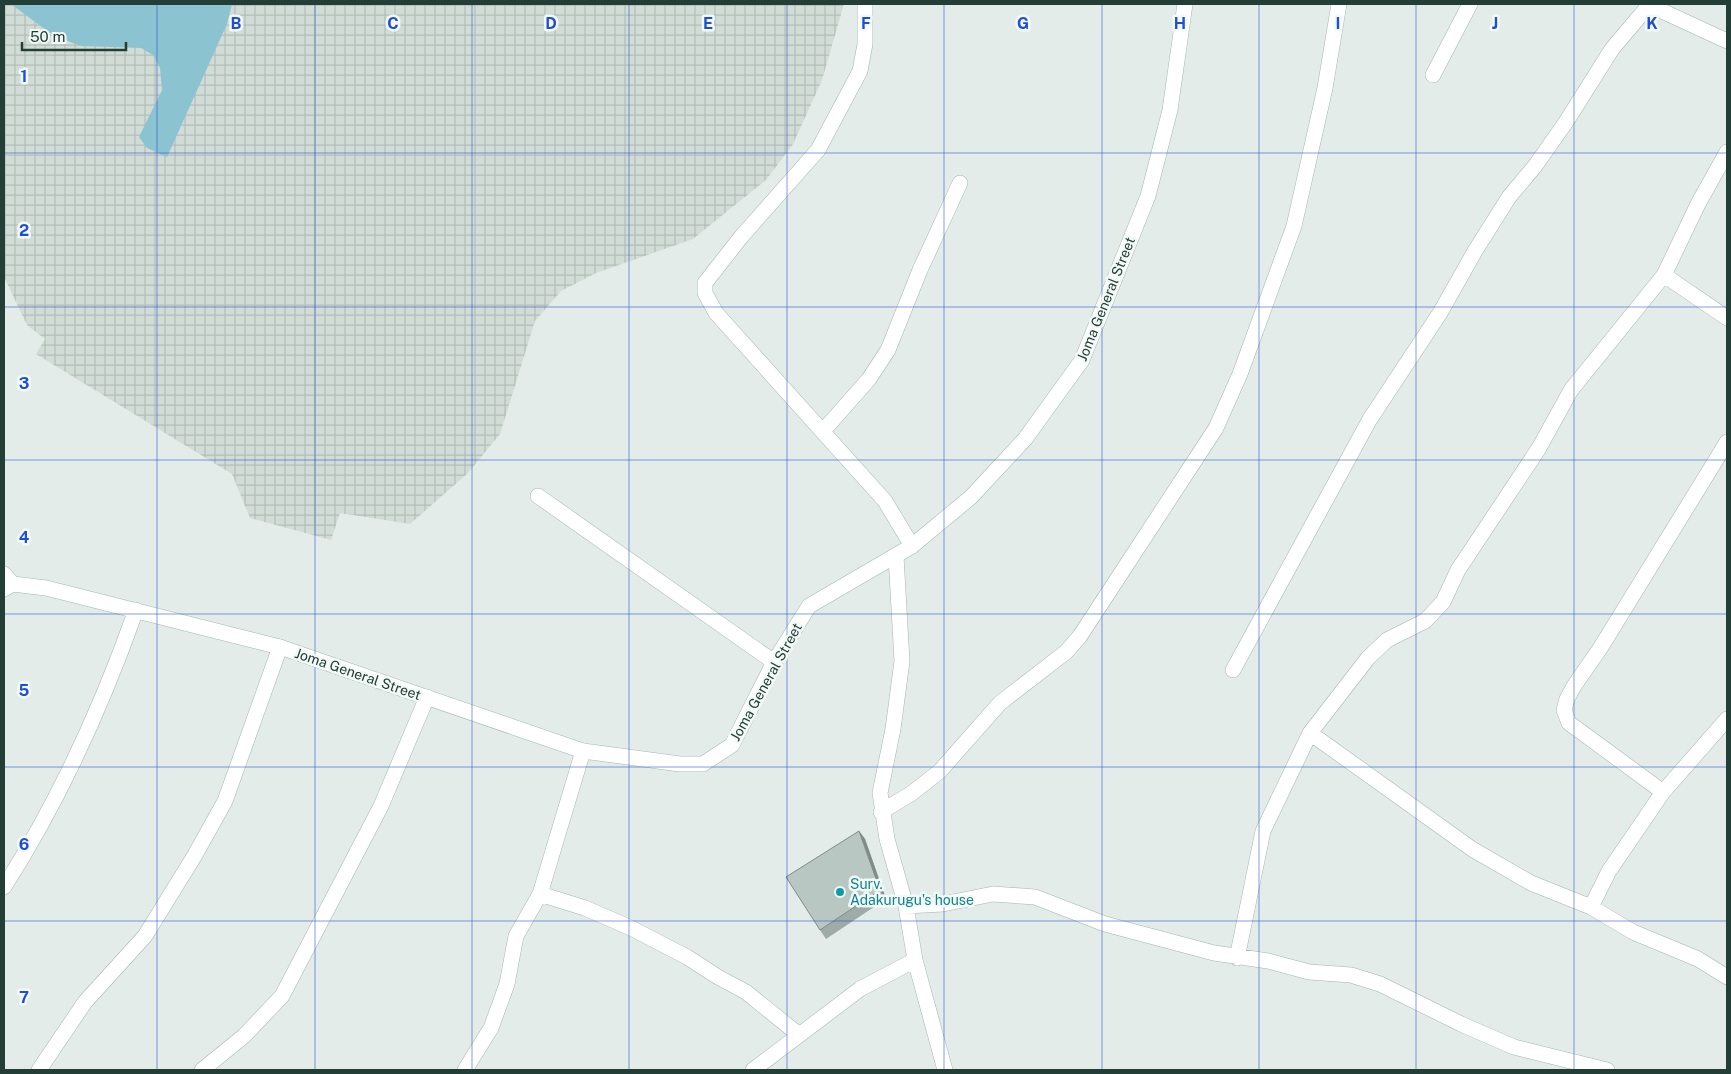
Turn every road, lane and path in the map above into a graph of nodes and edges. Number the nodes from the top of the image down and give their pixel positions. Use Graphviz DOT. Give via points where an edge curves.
graph roads {
  1 [pos="865,4"];
  2 [pos="1185,4"];
  3 [pos="1339,4"];
  4 [pos="1470,4"];
  5 [pos="1650,4"];
  6 [pos="1727,41"];
  7 [pos="1433,75"];
  8 [pos="1727,152"];
  9 [pos="960,183"];
  10 [pos="1664,275"];
  11 [pos="1727,318"];
  12 [pos="823,430"];
  13 [pos="1727,442"];
  14 [pos="538,496"];
  15 [pos="912,546"];
  16 [pos="896,556"];
  17 [pos="7,583"];
  18 [pos="136,610"];
  19 [pos="280,647"];
  20 [pos="774,662"];
  21 [pos="1233,670"];
  22 [pos="427,697"];
  23 [pos="1727,719"];
  24 [pos="1310,733"];
  25 [pos="582,751"];
  26 [pos="1663,792"];
  27 [pos="881,812"];
  28 [pos="4,886"];
  29 [pos="540,894"];
  30 [pos="906,906"];
  31 [pos="1591,907"];
  32 [pos="1237,958"];
  33 [pos="915,960"];
  34 [pos="1727,977"];
  35 [pos="798,1034"];
  36 [pos="39,1070"];
  37 [pos="202,1070"];
  38 [pos="465,1070"];
  39 [pos="753,1070"];
  40 [pos="945,1070"];
  41 [pos="1607,1070"];
  1 -- 12 [label="street" via="865,44 860,71 818,150 740,237 705,283 704,293 716,313"];
  2 -- 15 [label="street, Joma General Street" via="1170,110 1148,196 1082,360 1018,446 971,497"];
  3 -- 27 [label="street" via="1325,88 1294,226 1240,374 1216,428 1080,636 1059,658 1000,703 940,771"];
  4 -- 7 [label="street"];
  5 -- 6 [label="street"];
  5 -- 21 [label="street" via="1612,49 1566,122 1509,197 1475,251 1440,313 1370,419"];
  8 -- 10 [label="street"];
  9 -- 12 [label="street" via="888,350 869,379"];
  10 -- 11 [label="street"];
  10 -- 24 [label="street" via="1571,390 1539,448 1458,570 1443,602 1425,620 1388,640 1368,658"];
  12 -- 15 [label="street" via="885,501"];
  13 -- 26 [label="street" via="1574,686 1564,710 1569,723"];
  14 -- 20 [label="street"];
  15 -- 16 [label="street, Joma General Street"];
  16 -- 20 [label="street, Joma General Street" via="810,606"];
  16 -- 27 [label="street" via="902,661 880,793"];
  17 -- 18 [label="street, Joma General Street" via="46,588"];
  18 -- 19 [label="street, Joma General Street"];
  18 -- 28 [label="street" via="117,664 48,814"];
  19 -- 22 [label="street, Joma General Street"];
  19 -- 36 [label="street" via="225,801 195,855 145,936 85,1002"];
  20 -- 25 [label="street, Joma General Street" via="732,745 703,764"];
  22 -- 25 [label="street, Joma General Street"];
  22 -- 37 [label="street" via="381,806 282,996 244,1036"];
  23 -- 26 [label="street"];
  24 -- 31 [label="street" via="1472,849 1531,883"];
  24 -- 32 [label="street" via="1263,831"];
  25 -- 29 [label="street"];
  26 -- 31 [label="street" via="1609,871"];
  27 -- 30 [label="street"];
  29 -- 35 [label="street" via="585,908 688,957 746,992"];
  29 -- 38 [label="street" via="516,936 507,984 491,1028"];
  30 -- 32 [label="street" via="943,904 992,894 1035,897 1105,924"];
  30 -- 33 [label="street"];
  31 -- 34 [label="street" via="1633,932 1698,959"];
  32 -- 41 [label="street" via="1268,961 1309,972 1351,975 1380,984 1460,1024 1514,1046"];
  33 -- 35 [label="street" via="860,989"];
  33 -- 40 [label="street"];
  35 -- 39 [label="street"];
}
